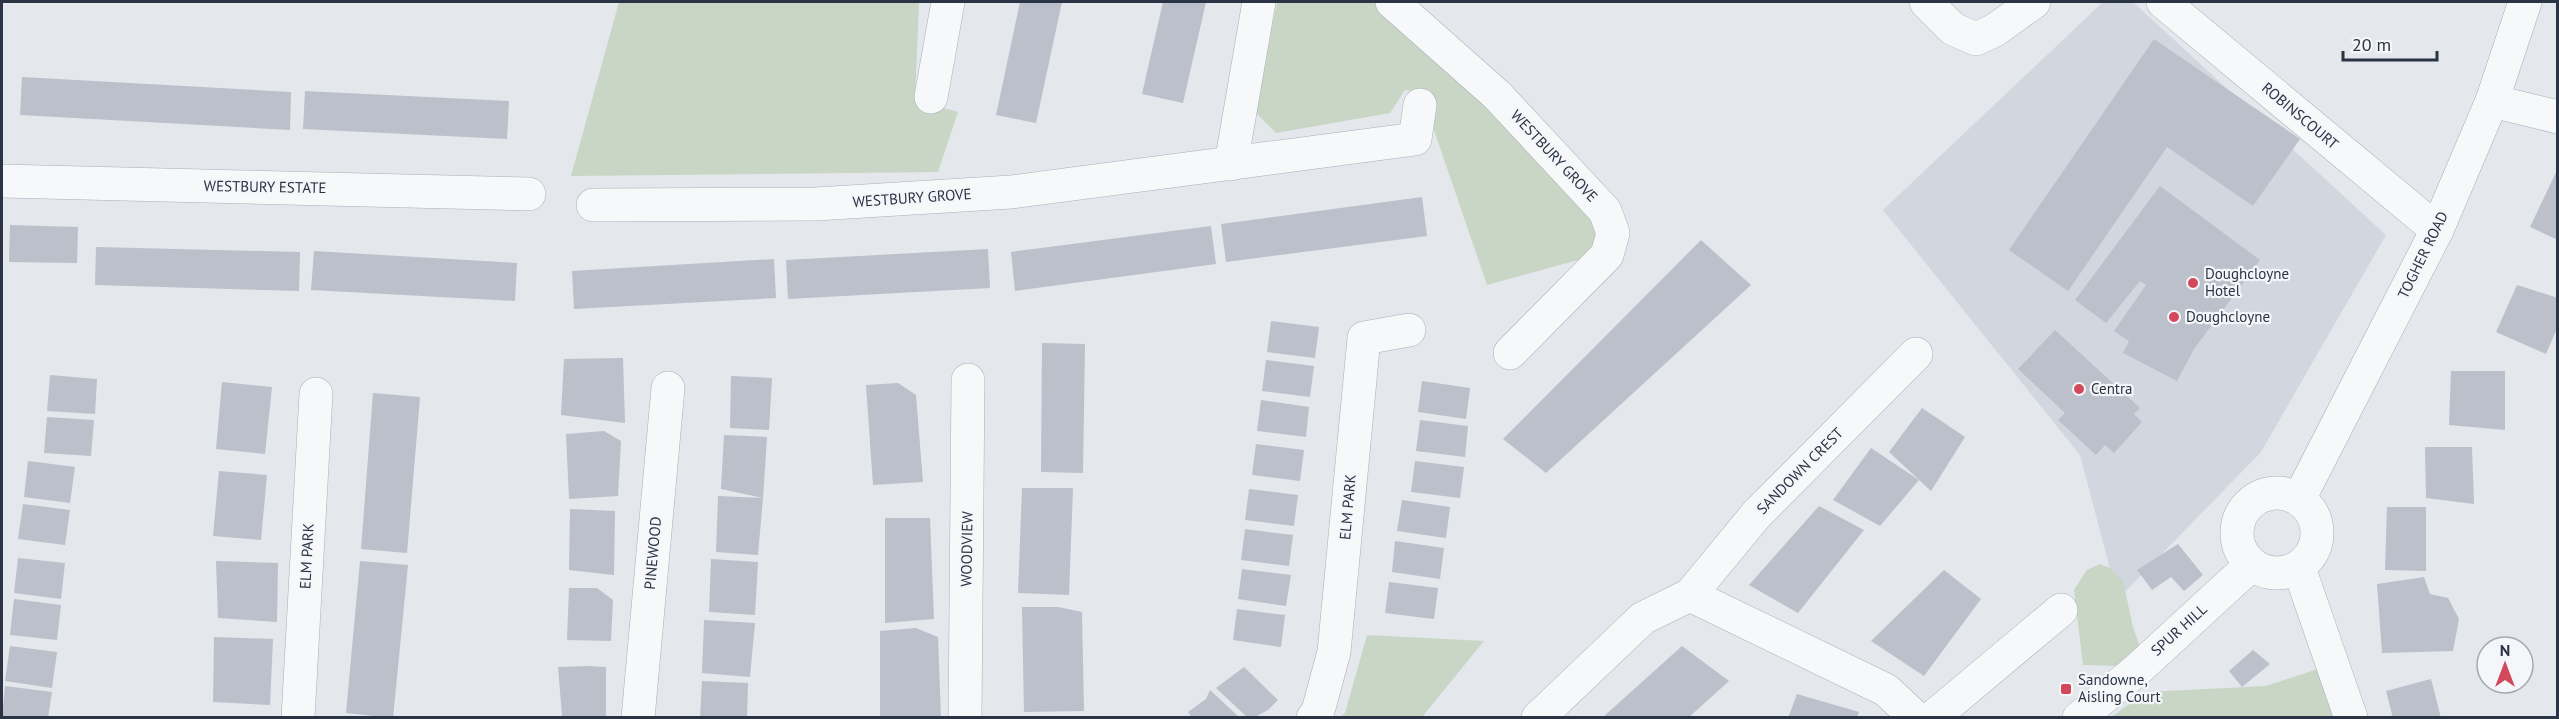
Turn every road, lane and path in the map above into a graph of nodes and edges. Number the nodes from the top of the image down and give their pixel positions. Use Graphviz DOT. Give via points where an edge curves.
graph roads {
  1 [pos="948,2"];
  2 [pos="1259,2"];
  3 [pos="1392,2"];
  4 [pos="1926,2"];
  5 [pos="2034,2"];
  6 [pos="2163,2"];
  7 [pos="2525,2"];
  8 [pos="931,97"];
  9 [pos="2492,101"];
  10 [pos="1420,105"];
  11 [pos="2558,117"];
  12 [pos="1231,164"];
  13 [pos="2,181"];
  14 [pos="529,194"];
  15 [pos="593,205"];
  16 [pos="2437,230"];
  17 [pos="1409,330"];
  18 [pos="1510,353"];
  19 [pos="1916,354"];
  20 [pos="968,380"];
  21 [pos="668,388"];
  22 [pos="316,394"];
  23 [pos="2300,499"];
  24 [pos="2251,565"];
  25 [pos="2299,567"];
  26 [pos="1690,595"];
  27 [pos="2061,610"];
  28 [pos="298,717"];
  29 [pos="638,717"];
  30 [pos="965,717"];
  31 [pos="1313,717"];
  32 [pos="1539,717"];
  33 [pos="1917,717"];
  34 [pos="2079,717"];
  35 [pos="2351,717"];
  1 -- 8 [label="street"];
  2 -- 12 [label="street"];
  3 -- 18 [label="street, WESTBURY GROVE" via="1497,95 1605,210 1614,232 1607,255"];
  4 -- 5 [label="street" via="1953,29 1976,39"];
  6 -- 16 [label="street, ROBINSCOURT"];
  7 -- 9 [label="street, TOGHER ROAD"];
  9 -- 11 [label="street"];
  9 -- 16 [label="street, TOGHER ROAD"];
  10 -- 12 [label="street, WESTBURY GROVE" via="1415,139"];
  12 -- 15 [label="street, WESTBURY GROVE" via="1011,192 816,204"];
  13 -- 14 [label="street, WESTBURY ESTATE"];
  16 -- 23 [label="street, TOGHER ROAD"];
  17 -- 31 [label="street, ELM PARK" via="1364,338 1334,652"];
  19 -- 26 [label="street, SANDOWN CREST" via="1756,515"];
  20 -- 30 [label="street, WOODVIEW"];
  21 -- 29 [label="street, PINEWOOD"];
  22 -- 28 [label="street, ELM PARK"];
  23 -- 24 [label="street" via="2273,493 2248,504 2240,515 2237,535 2242,554"];
  23 -- 25 [label="street" via="2316,520 2318,533 2316,547"];
  24 -- 25 [label="street" via="2275,574"];
  24 -- 34 [label="street, SPUR HILL" via="2138,669"];
  25 -- 35 [label="street"];
  26 -- 32 [label="street, SANDOWN CREST" via="1643,618"];
  26 -- 33 [label="street" via="1886,690"];
  27 -- 33 [label="street"];
}
